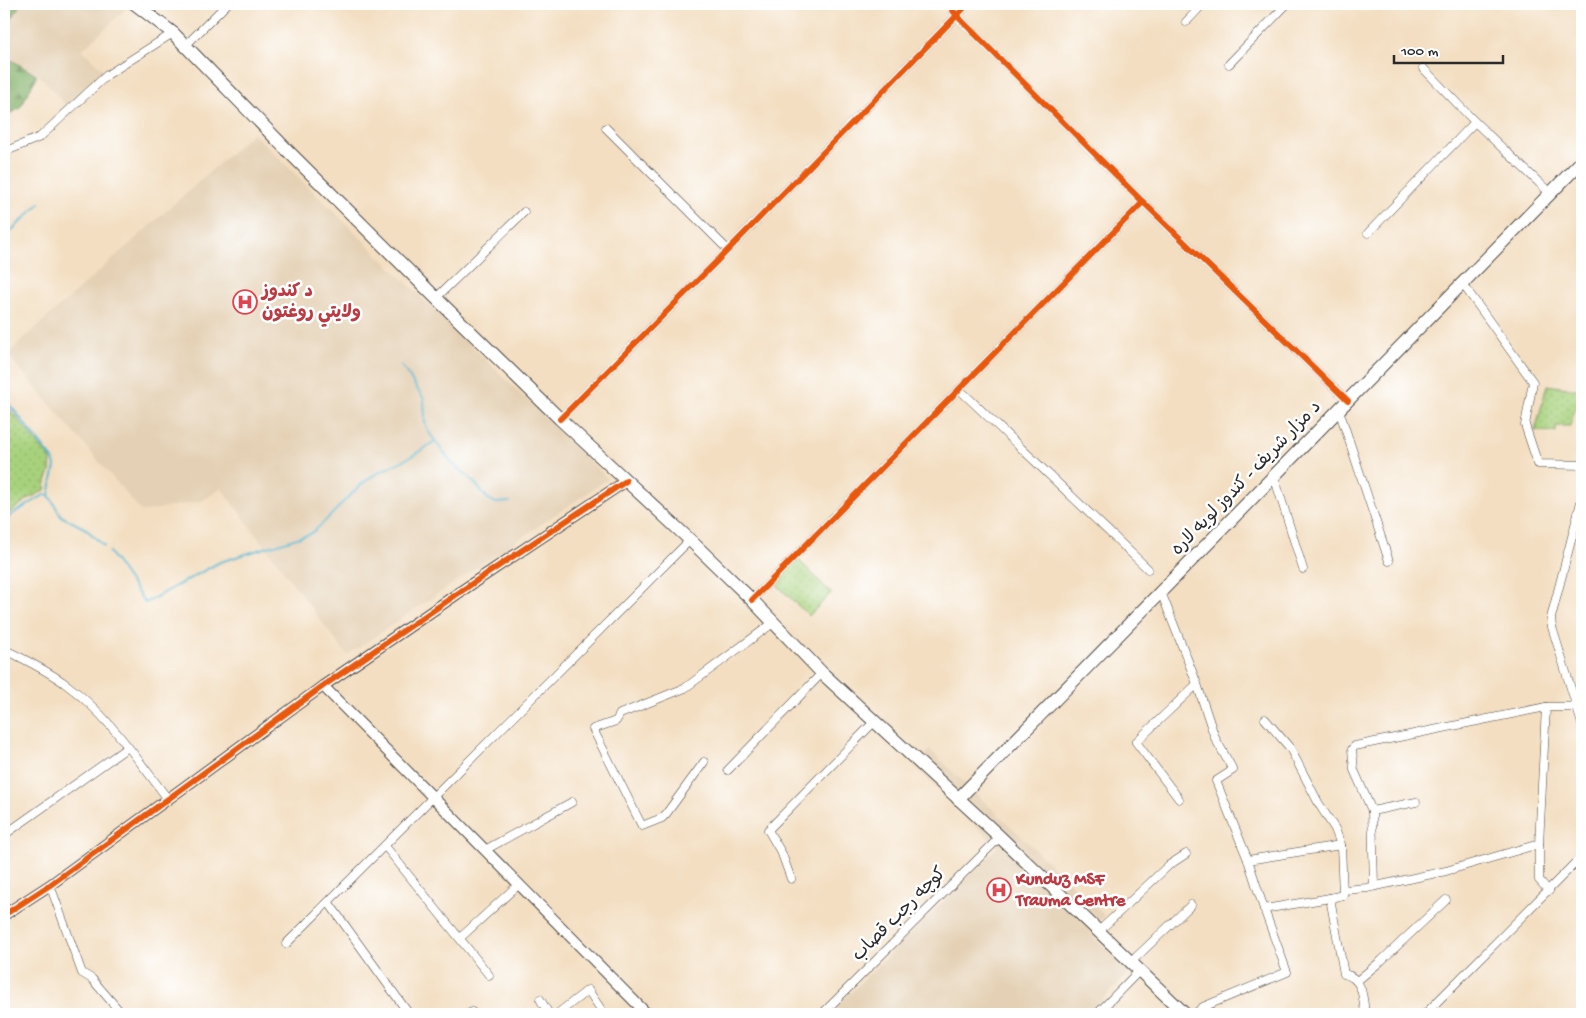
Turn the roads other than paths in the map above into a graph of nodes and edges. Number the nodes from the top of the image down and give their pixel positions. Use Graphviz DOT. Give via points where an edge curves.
graph roads {
  1 [pos="135,4"];
  2 [pos="227,4"];
  3 [pos="948,4"];
  4 [pos="968,4"];
  5 [pos="1203,4"];
  6 [pos="1287,4"];
  7 [pos="956,16"];
  8 [pos="1186,22"];
  9 [pos="173,33"];
  10 [pos="185,46"];
  11 [pos="1229,64"];
  12 [pos="1423,68"];
  13 [pos="1475,122"];
  14 [pos="606,128"];
  15 [pos="4,152"];
  16 [pos="1582,161"];
  17 [pos="1551,194"];
  18 [pos="1143,202"];
  19 [pos="524,212"];
  20 [pos="1368,233"];
  21 [pos="728,250"];
  22 [pos="1462,283"];
  23 [pos="436,298"];
  24 [pos="959,389"];
  25 [pos="1343,405"];
  26 [pos="560,419"];
  27 [pos="1582,465"];
  28 [pos="1274,476"];
  29 [pos="626,481"];
  30 [pos="1582,498"];
  31 [pos="690,540"];
  32 [pos="1390,561"];
  33 [pos="1148,569"];
  34 [pos="1303,570"];
  35 [pos="1161,592"];
  36 [pos="752,600"];
  37 [pos="773,623"];
  38 [pos="4,649"];
  39 [pos="822,673"];
  40 [pos="1197,684"];
  41 [pos="323,686"];
  42 [pos="1546,707"];
  43 [pos="1576,707"];
  44 [pos="1265,719"];
  45 [pos="874,722"];
  46 [pos="1582,724"];
  47 [pos="128,747"];
  48 [pos="704,762"];
  49 [pos="728,770"];
  50 [pos="433,797"];
  51 [pos="168,798"];
  52 [pos="1179,799"];
  53 [pos="958,800"];
  54 [pos="572,802"];
  55 [pos="1416,802"];
  56 [pos="1372,812"];
  57 [pos="4,835"];
  58 [pos="1000,837"];
  59 [pos="1539,844"];
  60 [pos="1341,845"];
  61 [pos="385,846"];
  62 [pos="485,850"];
  63 [pos="1186,854"];
  64 [pos="1582,859"];
  65 [pos="1248,860"];
  66 [pos="791,879"];
  67 [pos="50,885"];
  68 [pos="518,885"];
  69 [pos="1374,886"];
  70 [pos="1344,890"];
  71 [pos="1548,891"];
  72 [pos="1330,898"];
  73 [pos="1446,900"];
  74 [pos="329,903"];
  75 [pos="1192,905"];
  76 [pos="1264,909"];
  77 [pos="4,915"];
  78 [pos="1099,931"];
  79 [pos="460,938"];
  80 [pos="286,944"];
  81 [pos="1135,967"];
  82 [pos="489,975"];
  83 [pos="1358,981"];
  84 [pos="540,999"];
  85 [pos="122,1014"];
  86 [pos="409,1014"];
  87 [pos="468,1014"];
  88 [pos="474,1014"];
  89 [pos="549,1014"];
  90 [pos="557,1014"];
  91 [pos="604,1014"];
  92 [pos="647,1014"];
  93 [pos="822,1014"];
  94 [pos="1097,1014"];
  95 [pos="1185,1014"];
  96 [pos="1195,1014"];
  97 [pos="1365,1014"];
  98 [pos="1425,1014"];
  1 -- 9 [label="main road"];
  2 -- 10 [label="street"];
  3 -- 7 [label="street"];
  4 -- 7 [label="street"];
  5 -- 8 [label="street"];
  6 -- 11 [label="street"];
  7 -- 18 [label="street"];
  7 -- 21 [label="street"];
  9 -- 10 [label="main road"];
  9 -- 15 [label="street" via="107,75 40,137"];
  10 -- 23 [label="main road"];
  12 -- 13 [label="street"];
  13 -- 17 [label="street"];
  13 -- 20 [label="street"];
  14 -- 21 [label="street"];
  16 -- 17 [label="main road, د مزار شریف - کندوز لویه لاره"];
  17 -- 22 [label="main road, د مزار شریف - کندوز لویه لاره"];
  18 -- 24 [label="street"];
  18 -- 25 [label="street"];
  19 -- 23 [label="street"];
  21 -- 26 [label="street"];
  22 -- 25 [label="main road, د مزار شریف - کندوز لویه لاره"];
  22 -- 27 [label="street" via="1533,382 1525,425 1538,464"];
  23 -- 26 [label="main road"];
  24 -- 33 [label="street"];
  24 -- 36 [label="street"];
  25 -- 28 [label="main road, د مزار شریف - کندوز لویه لاره"];
  25 -- 32 [label="street"];
  26 -- 29 [label="main road"];
  28 -- 34 [label="street"];
  28 -- 35 [label="main road, د مزار شریف - کندوز لویه لاره"];
  29 -- 31 [label="main road"];
  29 -- 41 [label="street"];
  30 -- 43 [label="street" via="1551,618"];
  31 -- 36 [label="main road"];
  31 -- 50 [label="street"];
  35 -- 40 [label="street"];
  35 -- 53 [label="main road, د مزار شریف - کندوز لویه لاره"];
  36 -- 37 [label="main road"];
  37 -- 39 [label="main road"];
  37 -- 48 [label="street" via="685,688 620,714 616,721 593,730 642,826 666,814"];
  38 -- 47 [label="street" via="68,685 111,725"];
  39 -- 45 [label="main road"];
  39 -- 49 [label="street"];
  40 -- 52 [label="street" via="1136,742"];
  40 -- 65 [label="street" via="1215,738 1233,770 1216,781"];
  41 -- 50 [label="street"];
  41 -- 51 [label="street"];
  42 -- 43 [label="street"];
  42 -- 56 [label="street" via="1355,746 1351,751 1354,770"];
  42 -- 59 [label="street"];
  43 -- 46 [label="street"];
  44 -- 60 [label="street" via="1290,748"];
  45 -- 53 [label="main road"];
  45 -- 66 [label="street" via="768,830"];
  47 -- 51 [label="street"];
  47 -- 57 [label="street"];
  50 -- 61 [label="street"];
  50 -- 62 [label="street"];
  51 -- 67 [label="street"];
  53 -- 58 [label="main road"];
  54 -- 62 [label="street"];
  55 -- 56 [label="street"];
  56 -- 69 [label="street"];
  58 -- 78 [label="main road"];
  58 -- 93 [label="street, کوچه رجب قصاب"];
  59 -- 69 [label="street" via="1446,871"];
  59 -- 71 [label="street" via="1539,880"];
  60 -- 65 [label="street"];
  60 -- 70 [label="street"];
  61 -- 74 [label="street"];
  61 -- 79 [label="street"];
  62 -- 68 [label="street"];
  63 -- 78 [label="street"];
  64 -- 71 [label="street"];
  65 -- 76 [label="street"];
  67 -- 77 [label="street"];
  67 -- 85 [label="street" via="82,973 92,979"];
  68 -- 79 [label="street"];
  68 -- 92 [label="street"];
  69 -- 70 [label="street"];
  70 -- 72 [label="street" via="1343,895"];
  71 -- 98 [label="street"];
  72 -- 76 [label="street"];
  72 -- 83 [label="street" via="1344,974"];
  73 -- 83 [label="street"];
  74 -- 80 [label="street"];
  74 -- 86 [label="street"];
  75 -- 81 [label="street"];
  76 -- 96 [label="street" via="1287,972 1203,1007"];
  78 -- 81 [label="main road"];
  79 -- 82 [label="street"];
  81 -- 94 [label="street"];
  81 -- 95 [label="main road"];
  83 -- 97 [label="street"];
  84 -- 89 [label="street"];
  87 -- 88 [label="street"];
  90 -- 91 [label="street" via="588,990"];
}
